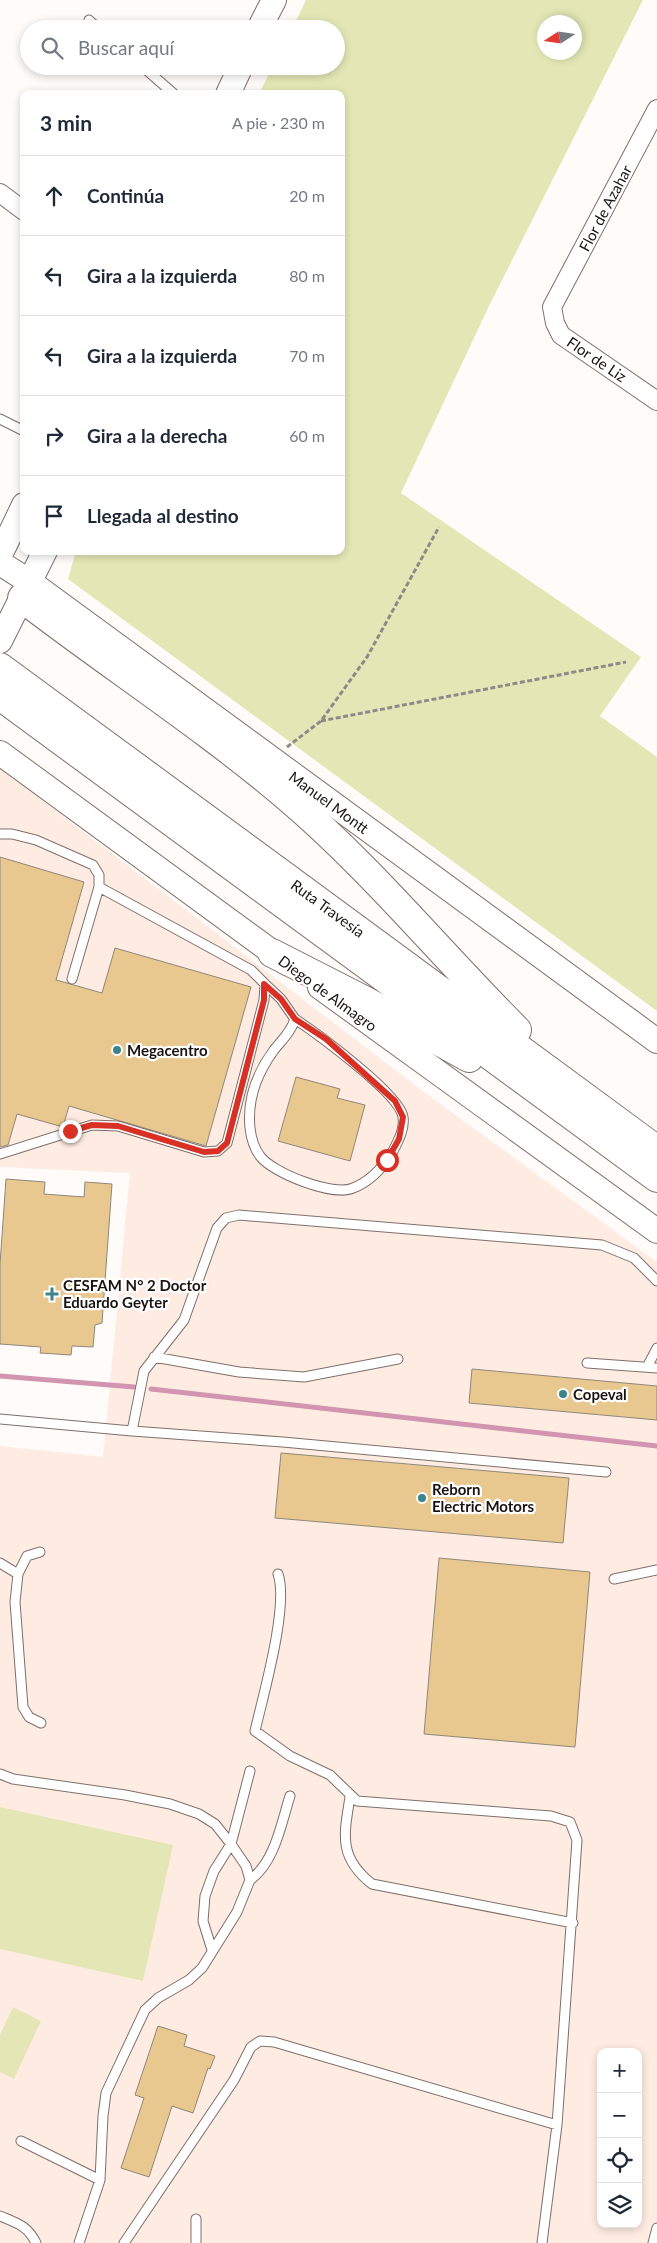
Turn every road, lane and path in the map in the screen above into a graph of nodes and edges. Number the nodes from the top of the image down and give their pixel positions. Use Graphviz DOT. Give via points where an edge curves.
graph roads {
  1 [pos="274,0"];
  2 [pos="264,20"];
  3 [pos="152,75"];
  4 [pos="237,75"];
  5 [pos="169,90"];
  6 [pos="230,90"];
  7 [pos="657,109"];
  8 [pos="0,193"];
  9 [pos="20,207"];
  10 [pos="552,307"];
  11 [pos="657,401"];
  12 [pos="0,419"];
  13 [pos="20,429"];
  14 [pos="20,513"];
  15 [pos="439,527"];
  16 [pos="0,555"];
  17 [pos="43,555"];
  18 [pos="0,563"];
  19 [pos="0,580"];
  20 [pos="26,590"];
  21 [pos="3,635"];
  22 [pos="626,662"];
  23 [pos="0,667"];
  24 [pos="0,696"];
  25 [pos="320,721"];
  26 [pos="0,753"];
  27 [pos="270,759"];
  28 [pos="0,834"];
  29 [pos="99,887"];
  30 [pos="272,953"];
  31 [pos="72,979"];
  32 [pos="264,984"];
  33 [pos="295,1019"];
  34 [pos="657,1041"];
  35 [pos="574,1102"];
  36 [pos="657,1150"];
  37 [pos="0,1154"];
  38 [pos="657,1178"];
  39 [pos="657,1231"];
  40 [pos="657,1281"];
  41 [pos="657,1348"];
  42 [pos="154,1357"];
  43 [pos="398,1359"];
  44 [pos="587,1363"];
  45 [pos="652,1368"];
  46 [pos="0,1419"];
  47 [pos="132,1431"];
  48 [pos="606,1472"];
  49 [pos="40,1552"];
  50 [pos="0,1563"];
  51 [pos="657,1570"];
  52 [pos="18,1574"];
  53 [pos="278,1574"];
  54 [pos="614,1578"];
  55 [pos="41,1724"];
  56 [pos="250,1771"];
  57 [pos="0,1774"];
  58 [pos="290,1796"];
  59 [pos="350,1797"];
  60 [pos="231,1844"];
  61 [pos="250,1880"];
  62 [pos="573,1923"];
  63 [pos="212,1950"];
  64 [pos="557,2125"];
  65 [pos="21,2141"];
  66 [pos="100,2180"];
  67 [pos="0,2216"];
  68 [pos="196,2219"];
  69 [pos="657,2228"];
  70 [pos="36,2243"];
  71 [pos="79,2243"];
  72 [pos="124,2243"];
  73 [pos="196,2243"];
  74 [pos="542,2243"];
  75 [pos="652,2243"];
  1 -- 2 [label="street"];
  3 -- 5 [label="lane"];
  4 -- 6 [label="street"];
  7 -- 10 [label="street, Flor de Azahar"];
  8 -- 9 [label="street"];
  10 -- 11 [label="street, Flor de Liz" via="561,335"];
  12 -- 13 [label="lane"];
  14 -- 16 [label="street"];
  15 -- 25 [label="path" via="367,657"];
  17 -- 20 [label="street"];
  18 -- 20 [label="street, Manuel Montt"];
  19 -- 20 [label="street, Manuel Montt"];
  20 -- 21 [label="street"];
  20 -- 27 [label="street, Manuel Montt"];
  20 -- 35 [label="highway" via="292,802 361,866"];
  22 -- 25 [label="path"];
  23 -- 35 [label="highway, Ruta Travesía"];
  24 -- 35 [label="highway, Ruta Travesía"];
  25 -- 27 [label="path"];
  26 -- 30 [label="street, Diego de Almagro"];
  27 -- 34 [label="street, Manuel Montt"];
  28 -- 29 [label="lane" via="36,840 94,866 99,875"];
  29 -- 31 [label="lane"];
  29 -- 32 [label="lane" via="251,970"];
  30 -- 35 [label="highway"];
  30 -- 39 [label="street, Diego de Almagro"];
  32 -- 33 [label="lane" via="281,999"];
  32 -- 37 [label="lane" via="264,1000 227,1143 218,1151 204,1152 118,1126 92,1125"];
  33 -- 33 [label="lane" via="326,1039 395,1101 403,1117 399,1139 387,1160 372,1177 352,1189 333,1190 311,1184 260,1158 254,1145 250,1121 252,1092 259,1073"];
  35 -- 36 [label="highway, Ruta Travesía"];
  35 -- 38 [label="highway, Ruta Travesía"];
  40 -- 42 [label="lane" via="634,1258 602,1245 239,1215 226,1218 217,1228 184,1320"];
  41 -- 45 [label="lane"];
  42 -- 43 [label="lane" via="239,1372 304,1377"];
  42 -- 47 [label="lane" via="144,1371"];
  44 -- 45 [label="lane"];
  46 -- 47 [label="lane"];
  47 -- 48 [label="lane"];
  49 -- 52 [label="lane" via="27,1556"];
  50 -- 52 [label="lane"];
  51 -- 54 [label="lane"];
  52 -- 55 [label="lane" via="15,1602 23,1707"];
  53 -- 59 [label="lane" via="282,1585 280,1608 255,1731 296,1759 330,1775"];
  56 -- 60 [label="lane"];
  57 -- 60 [label="lane" via="13,1779 170,1804 199,1814 215,1824"];
  58 -- 61 [label="lane" via="269,1858 261,1872"];
  59 -- 62 [label="lane" via="344,1834 348,1858 357,1872 372,1884"];
  59 -- 62 [label="lane" via="356,1801 551,1816 570,1822 577,1840"];
  60 -- 61 [label="lane" via="246,1866"];
  60 -- 63 [label="lane" via="214,1871 205,1896 203,1921"];
  61 -- 63 [label="lane" via="237,1912"];
  62 -- 64 [label="lane"];
  63 -- 66 [label="lane" via="202,1968 189,1980 158,1998 145,2010 106,2094"];
  64 -- 72 [label="lane" via="274,2042 260,2041 251,2048 234,2080"];
  64 -- 74 [label="lane"];
  65 -- 66 [label="lane"];
  66 -- 71 [label="lane"];
  67 -- 70 [label="lane" via="31,2232"];
  68 -- 73 [label="lane"];
  69 -- 75 [label="lane"];
}
